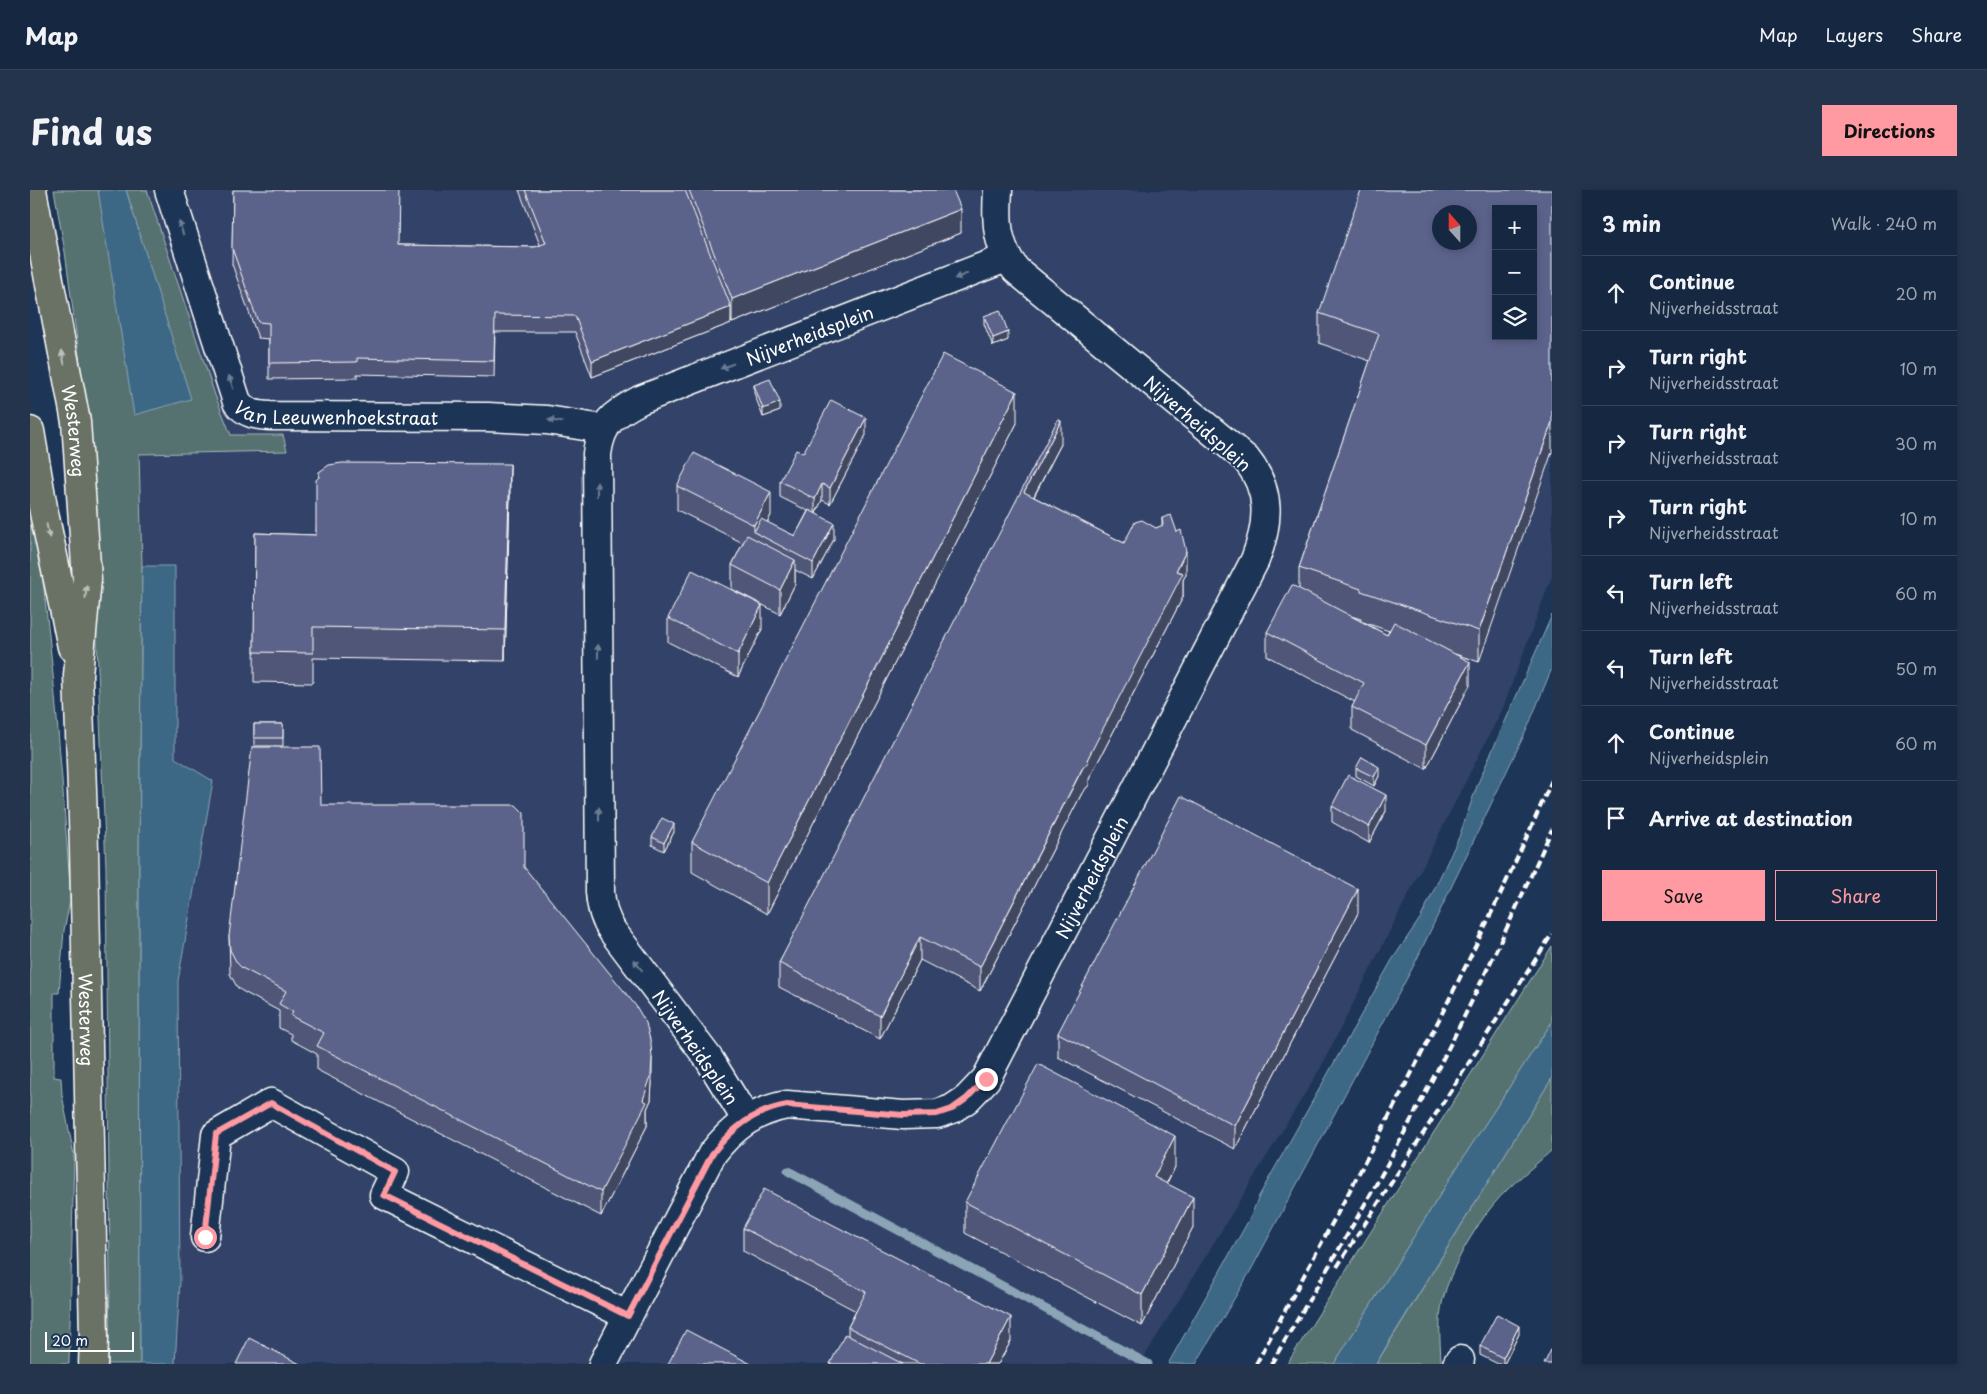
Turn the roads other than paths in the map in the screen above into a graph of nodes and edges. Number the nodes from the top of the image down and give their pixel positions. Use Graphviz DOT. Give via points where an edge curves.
graph roads {
  1 [pos="32,190"];
  2 [pos="169,190"];
  3 [pos="998,190"];
  4 [pos="1006,258"];
  5 [pos="603,429"];
  6 [pos="30,431"];
  7 [pos="78,675"];
  8 [pos="746,1119"];
  9 [pos="205,1237"];
  10 [pos="628,1316"];
  11 [pos="93,1364"];
  12 [pos="603,1364"];
  7 -- 1 [label="main road, Westerweg, one-way" via="87,579 76,422"];
  5 -- 2 [label="street, Van Leeuwenhoekstraat, one-way" via="547,420 270,416 254,415 243,409 237,402"];
  3 -- 4 [label="street" via="996,228"];
  4 -- 5 [label="street, Nijverheidsplein, one-way" via="640,400 621,410"];
  4 -- 8 [label="street, Nijverheidsplein" via="1024,278 1246,459 1255,470 1264,495 1266,522 1263,540 986,1079 952,1109 937,1114 903,1115 787,1105"];
  8 -- 5 [label="street, Nijverheidsplein, one-way" via="709,1059 612,932 602,908 597,454"];
  6 -- 7 [label="main road, Westerweg, one-way"];
  7 -- 11 [label="main road, Westerweg"];
  8 -- 10 [label="street" via="712,1154"];
  9 -- 10 [label="street" via="216,1134 271,1103 395,1172 384,1195"];
  10 -- 12 [label="street"];
}
